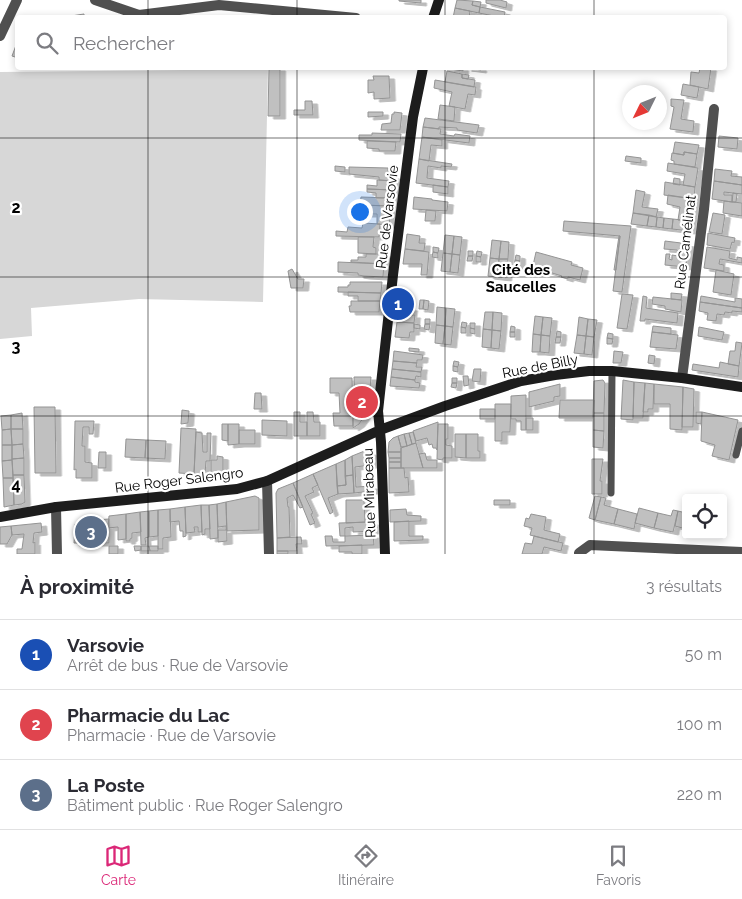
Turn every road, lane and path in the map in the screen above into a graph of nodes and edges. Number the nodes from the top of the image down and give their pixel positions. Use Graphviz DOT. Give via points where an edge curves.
graph roads {
  1 [pos="17,0"];
  2 [pos="95,0"];
  3 [pos="439,0"];
  4 [pos="205,3"];
  5 [pos="324,15"];
  6 [pos="434,15"];
  7 [pos="0,36"];
  8 [pos="423,70"];
  9 [pos="714,109"];
  10 [pos="612,371"];
  11 [pos="682,378"];
  12 [pos="742,388"];
  13 [pos="380,430"];
  14 [pos="742,431"];
  15 [pos="736,455"];
  16 [pos="267,481"];
  17 [pos="611,493"];
  18 [pos="56,508"];
  19 [pos="0,517"];
  20 [pos="742,552"];
  21 [pos="579,553"];
  22 [pos="718,553"];
  23 [pos="57,554"];
  24 [pos="268,554"];
  25 [pos="385,554"];
  1 -- 7 [label="street"];
  2 -- 4 [label="street" via="139,15"];
  3 -- 6 [label="street"];
  4 -- 5 [label="street"];
  8 -- 13 [label="street, Rue de Varsovie" via="393,275 378,411"];
  9 -- 11 [label="street, Rue Camélinat"];
  10 -- 11 [label="street, Rue de Billy"];
  10 -- 13 [label="street, Rue de Billy" via="589,371 521,381"];
  10 -- 17 [label="lane"];
  11 -- 12 [label="street, Rue de Billy"];
  13 -- 16 [label="street, Rue Roger Salengro"];
  13 -- 25 [label="street, Rue Mirabeau"];
  14 -- 15 [label="lane"];
  16 -- 18 [label="street, Rue Roger Salengro" via="236,489"];
  16 -- 24 [label="street"];
  18 -- 19 [label="street, Rue Roger Salengro"];
  18 -- 23 [label="street"];
  20 -- 22 [label="street"];
  21 -- 22 [label="street" via="590,545"];
}
